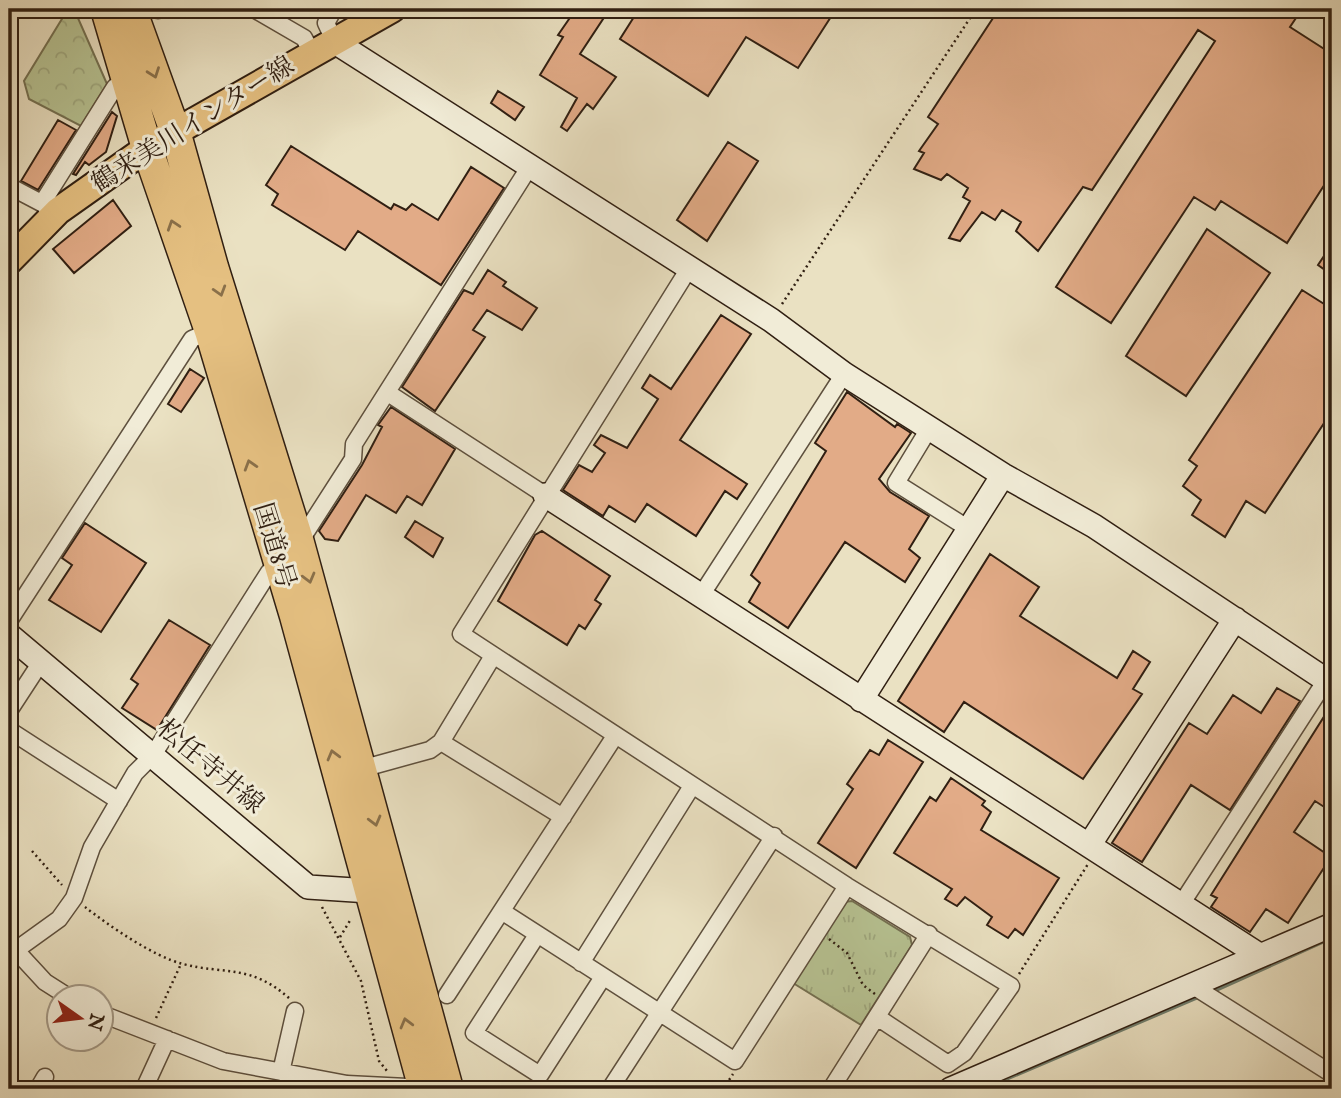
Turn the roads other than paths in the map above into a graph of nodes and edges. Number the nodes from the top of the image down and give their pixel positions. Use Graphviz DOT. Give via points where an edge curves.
graph roads {
  1 [pos="106,9"];
  2 [pos="131,9"];
  3 [pos="254,9"];
  4 [pos="334,9"];
  5 [pos="392,9"];
  6 [pos="323,47"];
  7 [pos="115,87"];
  8 [pos="175,131"];
  9 [pos="147,148"];
  10 [pos="530,166"];
  11 [pos="9,186"];
  12 [pos="47,213"];
  13 [pos="9,261"];
  14 [pos="688,271"];
  15 [pos="211,331"];
  16 [pos="844,374"];
  17 [pos="388,393"];
  18 [pos="930,426"];
  19 [pos="354,444"];
  20 [pos="1003,475"];
  21 [pos="545,495"];
  22 [pos="969,529"];
  23 [pos="302,530"];
  24 [pos="269,572"];
  25 [pos="702,594"];
  26 [pos="1236,619"];
  27 [pos="9,621"];
  28 [pos="9,635"];
  29 [pos="493,656"];
  30 [pos="41,662"];
  31 [pos="1329,682"];
  32 [pos="861,700"];
  33 [pos="9,711"];
  34 [pos="9,730"];
  35 [pos="615,736"];
  36 [pos="441,742"];
  37 [pos="153,755"];
  38 [pos="361,769"];
  39 [pos="692,786"];
  40 [pos="119,801"];
  41 [pos="563,817"];
  42 [pos="774,836"];
  43 [pos="1094,847"];
  44 [pos="847,886"];
  45 [pos="382,892"];
  46 [pos="1182,904"];
  47 [pos="503,912"];
  48 [pos="1332,925"];
  49 [pos="929,934"];
  50 [pos="537,935"];
  51 [pos="10,949"];
  52 [pos="1259,955"];
  53 [pos="581,963"];
  54 [pos="603,977"];
  55 [pos="46,983"];
  56 [pos="1194,988"];
  57 [pos="447,995"];
  58 [pos="295,1011"];
  59 [pos="660,1013"];
  60 [pos="877,1017"];
  61 [pos="116,1020"];
  62 [pos="167,1039"];
  63 [pos="281,1072"];
  64 [pos="1332,1074"];
  65 [pos="424,1087"];
  66 [pos="144,1089"];
  67 [pos="610,1089"];
  68 [pos="831,1089"];
  69 [pos="951,1089"];
  1 -- 9 [label="highway, 国道8号"];
  2 -- 8 [label="highway, 国道8号, one-way"];
  3 -- 6 [label="street"];
  4 -- 6 [label="street" via="326,23"];
  5 -- 6 [label="main road, 鶴来美川インター線"];
  6 -- 8 [label="main road, 鶴来美川インター線"];
  6 -- 10 [label="street"];
  7 -- 12 [label="street" via="46,197"];
  8 -- 9 [label="main road, 鶴来美川インター線"];
  8 -- 23 [label="highway, 国道8号, one-way" via="213,267"];
  9 -- 12 [label="main road, 鶴来美川インター線"];
  15 -- 9 [label="highway, 国道8号, one-way"];
  10 -- 14 [label="street"];
  10 -- 17 [label="street"];
  11 -- 12 [label="street"];
  12 -- 13 [label="main road, 鶴来美川インター線"];
  14 -- 16 [label="street" via="771,320"];
  14 -- 21 [label="street"];
  15 -- 27 [label="street" via="192,339"];
  45 -- 15 [label="highway, 国道8号, one-way"];
  16 -- 18 [label="street"];
  16 -- 25 [label="street"];
  17 -- 19 [label="street"];
  17 -- 21 [label="street"];
  18 -- 20 [label="street"];
  18 -- 22 [label="street" via="896,483"];
  19 -- 23 [label="street" via="338,463"];
  19 -- 23 [label="street" via="353,459"];
  20 -- 22 [label="street"];
  20 -- 26 [label="street" via="1094,526"];
  21 -- 25 [label="street"];
  21 -- 29 [label="street" via="461,634"];
  22 -- 32 [label="street"];
  23 -- 38 [label="highway, 国道8号, one-way"];
  24 -- 37 [label="street"];
  25 -- 32 [label="street"];
  26 -- 31 [label="street"];
  26 -- 43 [label="street"];
  28 -- 30 [label="street, 松任寺井線"];
  29 -- 35 [label="street"];
  29 -- 36 [label="street"];
  30 -- 33 [label="street"];
  30 -- 37 [label="street, 松任寺井線"];
  31 -- 46 [label="street"];
  32 -- 43 [label="street"];
  34 -- 40 [label="street"];
  35 -- 39 [label="street"];
  35 -- 41 [label="street"];
  36 -- 38 [label="street" via="430,750"];
  36 -- 41 [label="street"];
  37 -- 40 [label="street"];
  37 -- 45 [label="street, 松任寺井線" via="308,887"];
  38 -- 45 [label="highway, 国道8号, one-way"];
  39 -- 42 [label="street"];
  39 -- 53 [label="street"];
  40 -- 51 [label="street" via="92,847 74,898 59,919"];
  41 -- 47 [label="street"];
  42 -- 44 [label="street"];
  42 -- 59 [label="street"];
  43 -- 46 [label="street"];
  44 -- 49 [label="street"];
  44 -- 59 [label="street" via="735,1061"];
  45 -- 65 [label="highway, 国道8号"];
  46 -- 52 [label="street"];
  47 -- 50 [label="street"];
  47 -- 57 [label="street"];
  48 -- 52 [label="street"];
  49 -- 60 [label="street"];
  49 -- 60 [label="street" via="1011,986 964,1053 948,1064"];
  50 -- 53 [label="street"];
  50 -- 54 [label="street" via="474,1033 540,1075"];
  51 -- 55 [label="street"];
  52 -- 56 [label="street"];
  53 -- 54 [label="street"];
  54 -- 59 [label="street"];
  56 -- 64 [label="street"];
  56 -- 69 [label="street"];
  58 -- 63 [label="street"];
  59 -- 67 [label="street"];
  60 -- 68 [label="street"];
  61 -- 62 [label="street"];
  62 -- 63 [label="street" via="223,1061"];
  62 -- 66 [label="street"];
  63 -- 65 [label="street" via="347,1084"];
}
